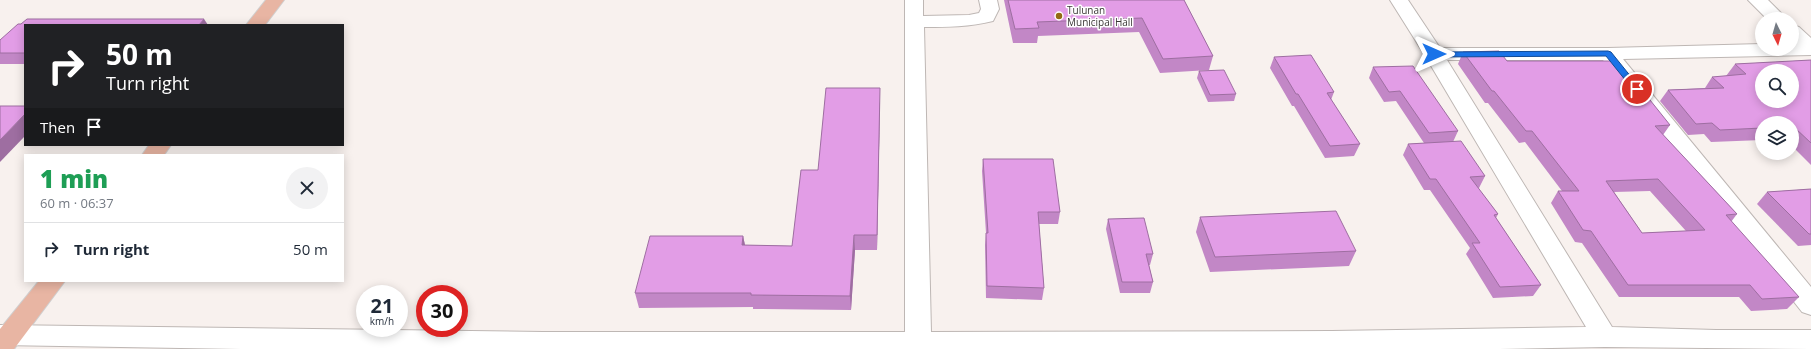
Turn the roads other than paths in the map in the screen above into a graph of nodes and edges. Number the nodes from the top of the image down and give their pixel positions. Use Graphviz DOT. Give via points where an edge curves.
graph roads {
  1 [pos="275,0"];
  2 [pos="914,0"];
  3 [pos="988,0"];
  4 [pos="1399,0"];
  5 [pos="1757,0"];
  6 [pos="1770,12"];
  7 [pos="915,22"];
  8 [pos="256,24"];
  9 [pos="1799,38"];
  10 [pos="1811,49"];
  11 [pos="1434,54"];
  12 [pos="1608,54"];
  13 [pos="159,146"];
  14 [pos="153,154"];
  15 [pos="52,282"];
  16 [pos="1811,305"];
  17 [pos="1605,337"];
  18 [pos="4,339"];
  19 [pos="1811,340"];
  20 [pos="1719,344"];
  21 [pos="918,345"];
  22 [pos="1334,345"];
  23 [pos="542,346"];
  1 -- 8 [label="main road"];
  2 -- 7 [label="street"];
  3 -- 7 [label="street" via="990,9 986,16 969,21"];
  4 -- 11 [label="street"];
  5 -- 6 [label="street"];
  7 -- 21 [label="street"];
  9 -- 10 [label="street"];
  10 -- 12 [label="street"];
  11 -- 12 [label="street"];
  11 -- 17 [label="street"];
  12 -- 16 [label="street"];
  13 -- 14 [label="main road"];
  15 -- 18 [label="main road"];
  17 -- 20 [label="street"];
  17 -- 22 [label="street"];
  18 -- 23 [label="street"];
  19 -- 20 [label="street"];
  21 -- 22 [label="street"];
  21 -- 23 [label="street"];
}
